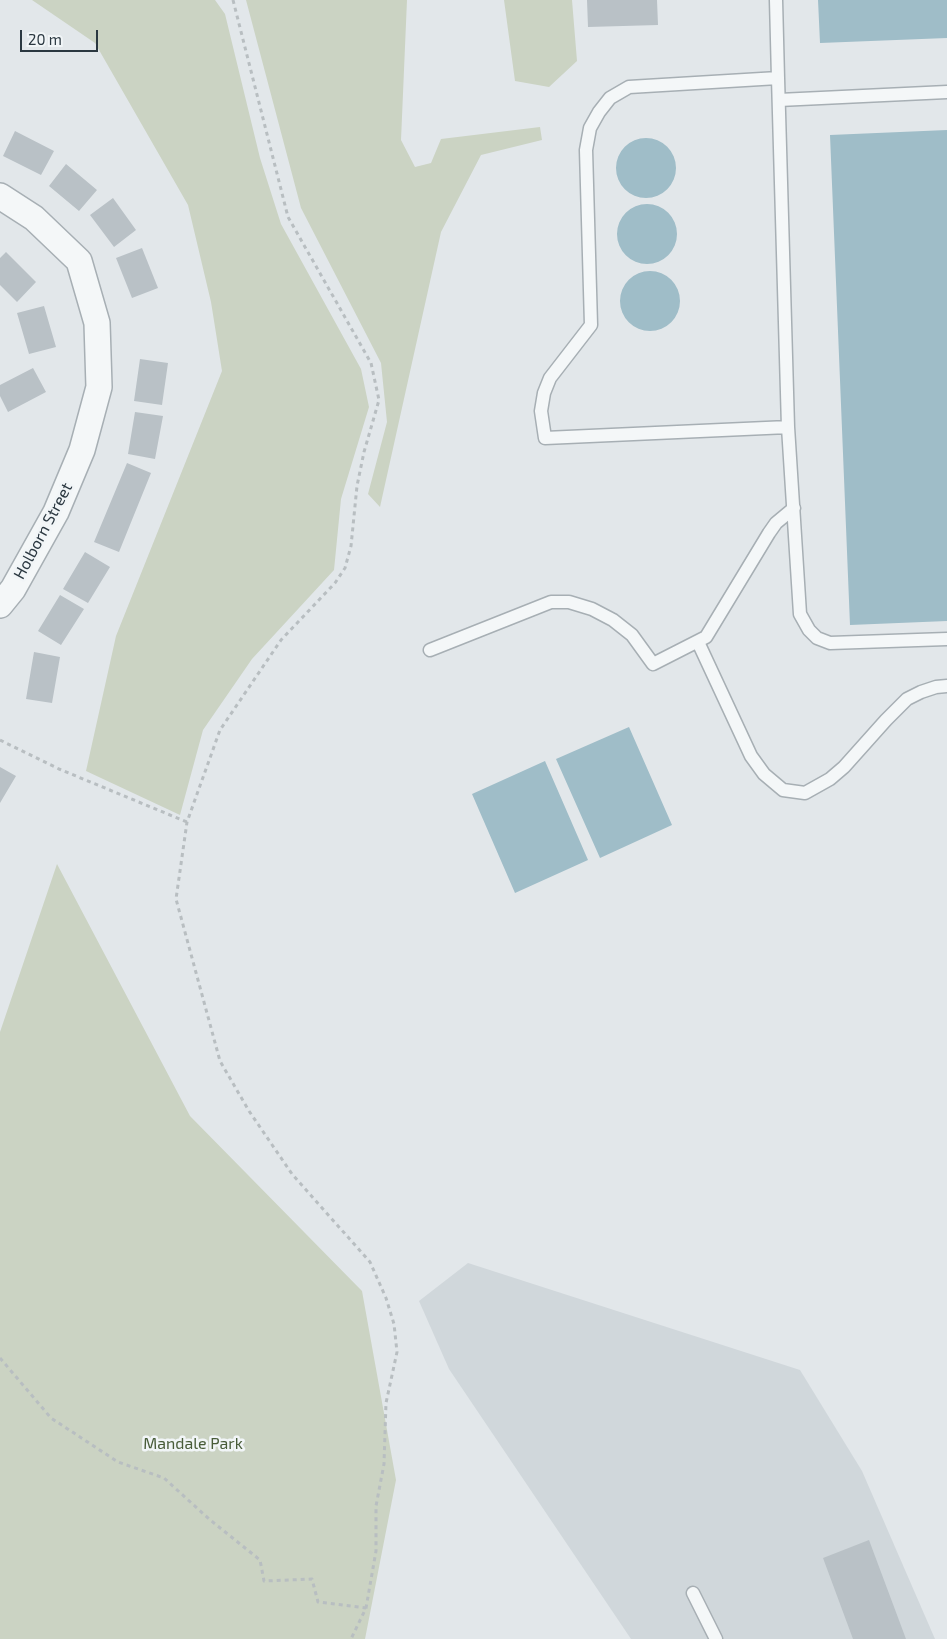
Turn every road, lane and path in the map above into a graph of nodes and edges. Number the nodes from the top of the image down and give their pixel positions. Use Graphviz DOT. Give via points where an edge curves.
graph roads {
  1 [pos="232,0"];
  2 [pos="776,0"];
  3 [pos="778,78"];
  4 [pos="947,92"];
  5 [pos="779,100"];
  6 [pos="0,196"];
  7 [pos="788,427"];
  8 [pos="794,508"];
  9 [pos="0,605"];
  10 [pos="947,639"];
  11 [pos="698,642"];
  12 [pos="430,650"];
  13 [pos="947,686"];
  14 [pos="0,740"];
  15 [pos="186,822"];
  16 [pos="0,1358"];
  17 [pos="693,1592"];
  18 [pos="366,1608"];
  19 [pos="351,1639"];
  20 [pos="716,1639"];
  1 -- 15 [label="path" via="288,217 371,363 379,400 357,486 351,546 345,568 281,640 220,730"];
  2 -- 3 [label="lane"];
  3 -- 5 [label="lane"];
  3 -- 7 [label="lane" via="629,88 610,98 598,112 590,128 586,150 591,324 550,378 541,412 545,438"];
  4 -- 5 [label="lane"];
  5 -- 7 [label="lane"];
  6 -- 9 [label="street, Holborn Street" via="34,218 79,261 97,323 99,387 82,450 56,512"];
  7 -- 8 [label="lane"];
  8 -- 10 [label="lane" via="800,614 817,638 830,643"];
  8 -- 11 [label="lane" via="776,523 706,637"];
  11 -- 12 [label="lane" via="653,664 632,635 613,620 569,602 551,602"];
  11 -- 13 [label="lane" via="751,756 764,774 783,790 804,794 830,780 907,699 928,689"];
  14 -- 15 [label="path" via="59,769"];
  15 -- 18 [label="path" via="176,899 220,1061 292,1174 370,1262 394,1324 396,1352 386,1403 384,1464 376,1506 376,1551"];
  16 -- 18 [label="path" via="51,1418 118,1462 164,1478 260,1560 264,1581 312,1579 318,1602"];
  17 -- 20 [label="lane"];
  18 -- 19 [label="path"];
}
